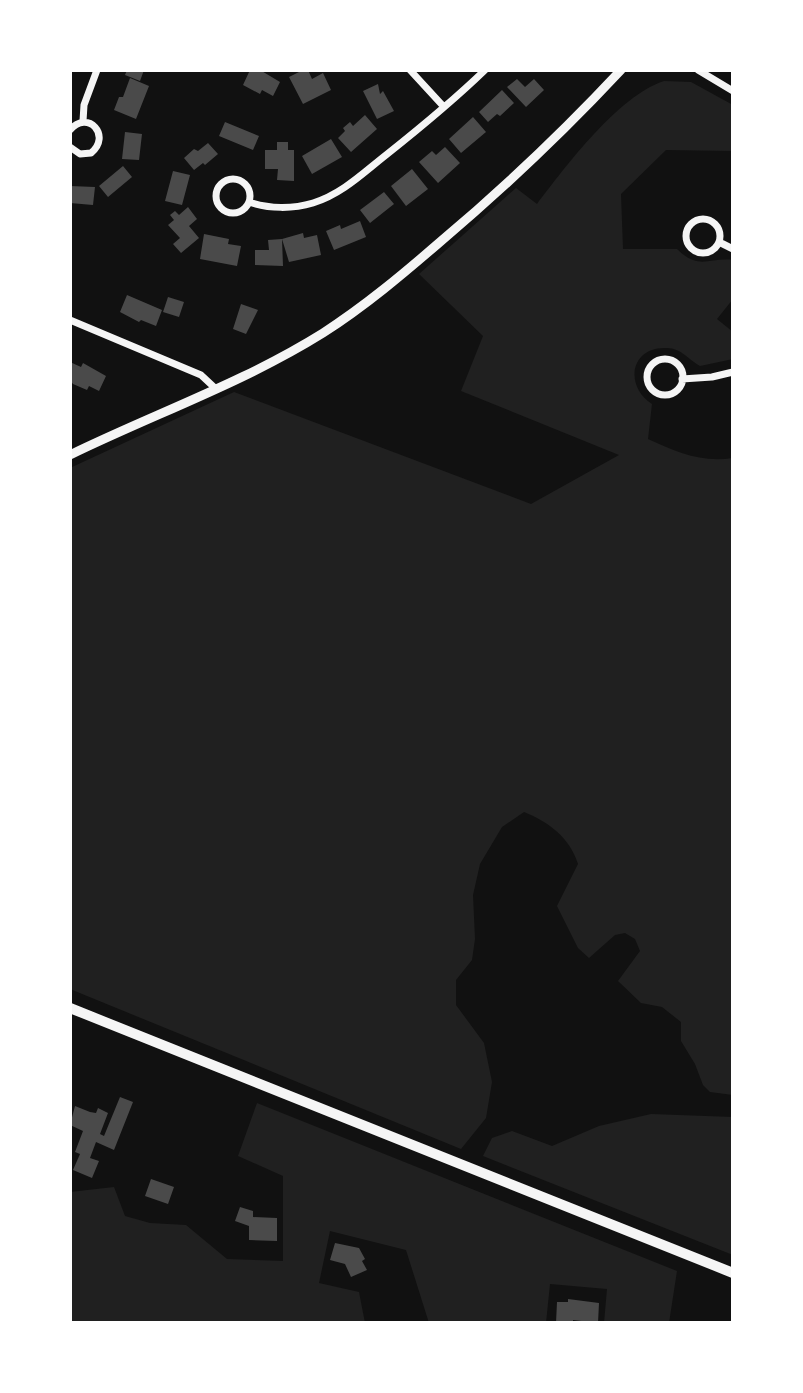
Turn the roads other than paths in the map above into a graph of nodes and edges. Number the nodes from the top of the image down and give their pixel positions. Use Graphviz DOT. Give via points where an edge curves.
graph roads {
  1 [pos="97,70"];
  2 [pos="410,70"];
  3 [pos="485,70"];
  4 [pos="621,70"];
  5 [pos="698,70"];
  6 [pos="733,91"];
  7 [pos="444,107"];
  8 [pos="83,121"];
  9 [pos="70,130"];
  10 [pos="70,147"];
  11 [pos="249,202"];
  12 [pos="719,242"];
  13 [pos="733,248"];
  14 [pos="70,320"];
  15 [pos="733,372"];
  16 [pos="682,379"];
  17 [pos="216,389"];
  18 [pos="70,455"];
  19 [pos="70,1008"];
  20 [pos="733,1273"];
  1 -- 8 [label="street"];
  2 -- 7 [label="street"];
  3 -- 7 [label="street"];
  4 -- 17 [label="street" via="533,160 370,300 314,338"];
  5 -- 6 [label="street"];
  7 -- 11 [label="street" via="330,196 297,206"];
  8 -- 9 [label="street"];
  8 -- 10 [label="street" via="97,130 99,143 87,155"];
  11 -- 11 [label="street" via="247,186 235,179 222,183 216,193 219,206 230,213 243,210"];
  12 -- 12 [label="street" via="718,229 710,221 698,220 686,233 689,245 699,252 711,251"];
  12 -- 13 [label="street"];
  14 -- 17 [label="street" via="201,375"];
  15 -- 16 [label="street"];
  16 -- 16 [label="street" via="679,366 669,359 651,365 647,377 652,389 664,394 676,390"];
  17 -- 18 [label="street"];
  19 -- 20 [label="main road"];
}
